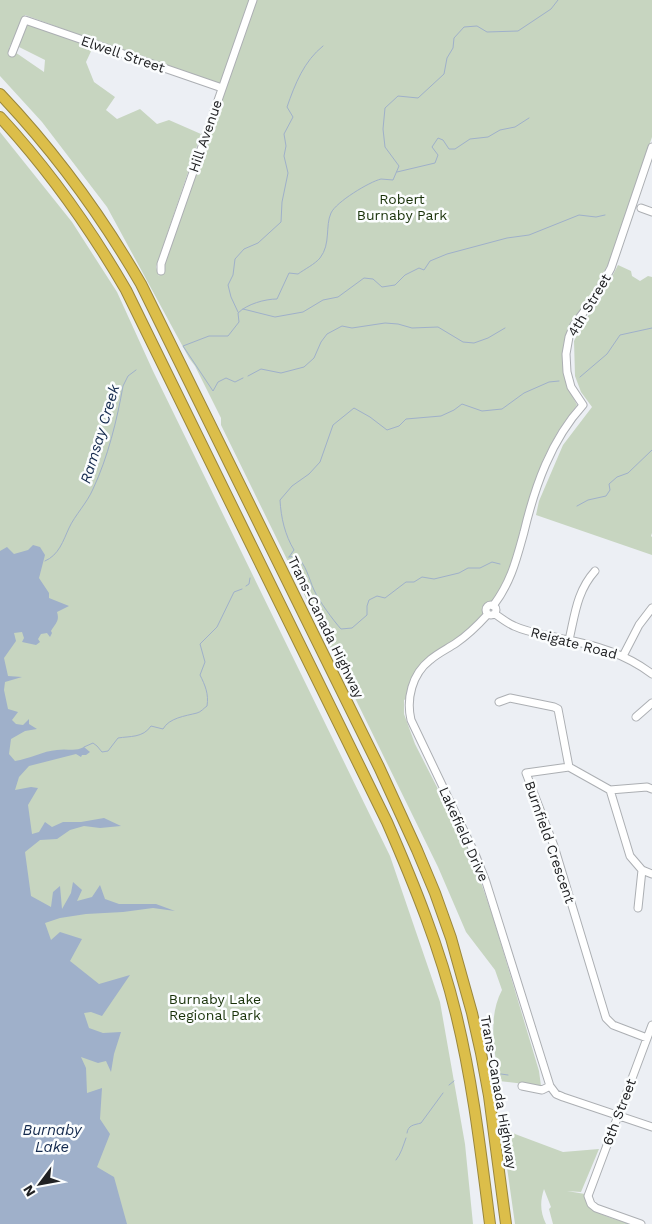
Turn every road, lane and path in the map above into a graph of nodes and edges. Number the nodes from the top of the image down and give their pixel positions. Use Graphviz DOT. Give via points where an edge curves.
graph roads {
  1 [pos="252,0"];
  2 [pos="12,53"];
  3 [pos="222,88"];
  4 [pos="0,94"];
  5 [pos="0,117"];
  6 [pos="652,147"];
  7 [pos="641,208"];
  8 [pos="652,212"];
  9 [pos="161,272"];
  10 [pos="583,405"];
  11 [pos="595,571"];
  12 [pos="652,608"];
  13 [pos="492,611"];
  14 [pos="569,640"];
  15 [pos="623,656"];
  16 [pos="652,674"];
  17 [pos="498,702"];
  18 [pos="652,703"];
  19 [pos="636,717"];
  20 [pos="569,767"];
  21 [pos="652,789"];
  22 [pos="610,790"];
  23 [pos="642,870"];
  24 [pos="652,874"];
  25 [pos="638,908"];
  26 [pos="652,1025"];
  27 [pos="647,1038"];
  28 [pos="522,1086"];
  29 [pos="550,1086"];
  30 [pos="617,1115"];
  31 [pos="652,1127"];
  32 [pos="490,1224"];
  33 [pos="506,1224"];
  34 [pos="641,1224"];
  1 -- 3 [label="street, Hill Avenue"];
  2 -- 3 [label="street, Elwell Street" via="25,20"];
  3 -- 9 [label="street, Hill Avenue" via="161,264"];
  4 -- 33 [label="highway, Trans-Canada Highway" via="72,177 141,284 414,842 445,923 472,1013 489,1096"];
  5 -- 32 [label="highway, Trans-Canada Highway" via="70,202 126,290 411,876 456,1013 473,1099"];
  6 -- 10 [label="street, 4th Street" via="611,268 569,338 567,372 571,387"];
  7 -- 8 [label="street"];
  10 -- 13 [label="street, Lakefield Drive" via="562,430 551,451 514,568"];
  11 -- 14 [label="street" via="581,591"];
  12 -- 15 [label="street" via="638,625"];
  13 -- 14 [label="street, Reigate Road" via="525,631"];
  13 -- 29 [label="street, Lakefield Drive" via="464,637 422,667 413,682 410,714 486,882"];
  14 -- 15 [label="street, Reigate Road"];
  15 -- 16 [label="street, Reigate Road"];
  17 -- 20 [label="street" via="510,698 558,709"];
  18 -- 19 [label="street"];
  20 -- 22 [label="street"];
  20 -- 27 [label="street, Burnfield Crescent" via="526,773 554,846 607,1020"];
  21 -- 22 [label="street"];
  22 -- 23 [label="street" via="629,853"];
  23 -- 24 [label="street"];
  23 -- 25 [label="street"];
  26 -- 27 [label="street, 6th Street"];
  27 -- 30 [label="street, 6th Street"];
  28 -- 29 [label="street" via="542,1090"];
  29 -- 30 [label="street" via="556,1094"];
  30 -- 31 [label="street"];
  30 -- 34 [label="street, 6th Street" via="588,1199 596,1208"];
}
